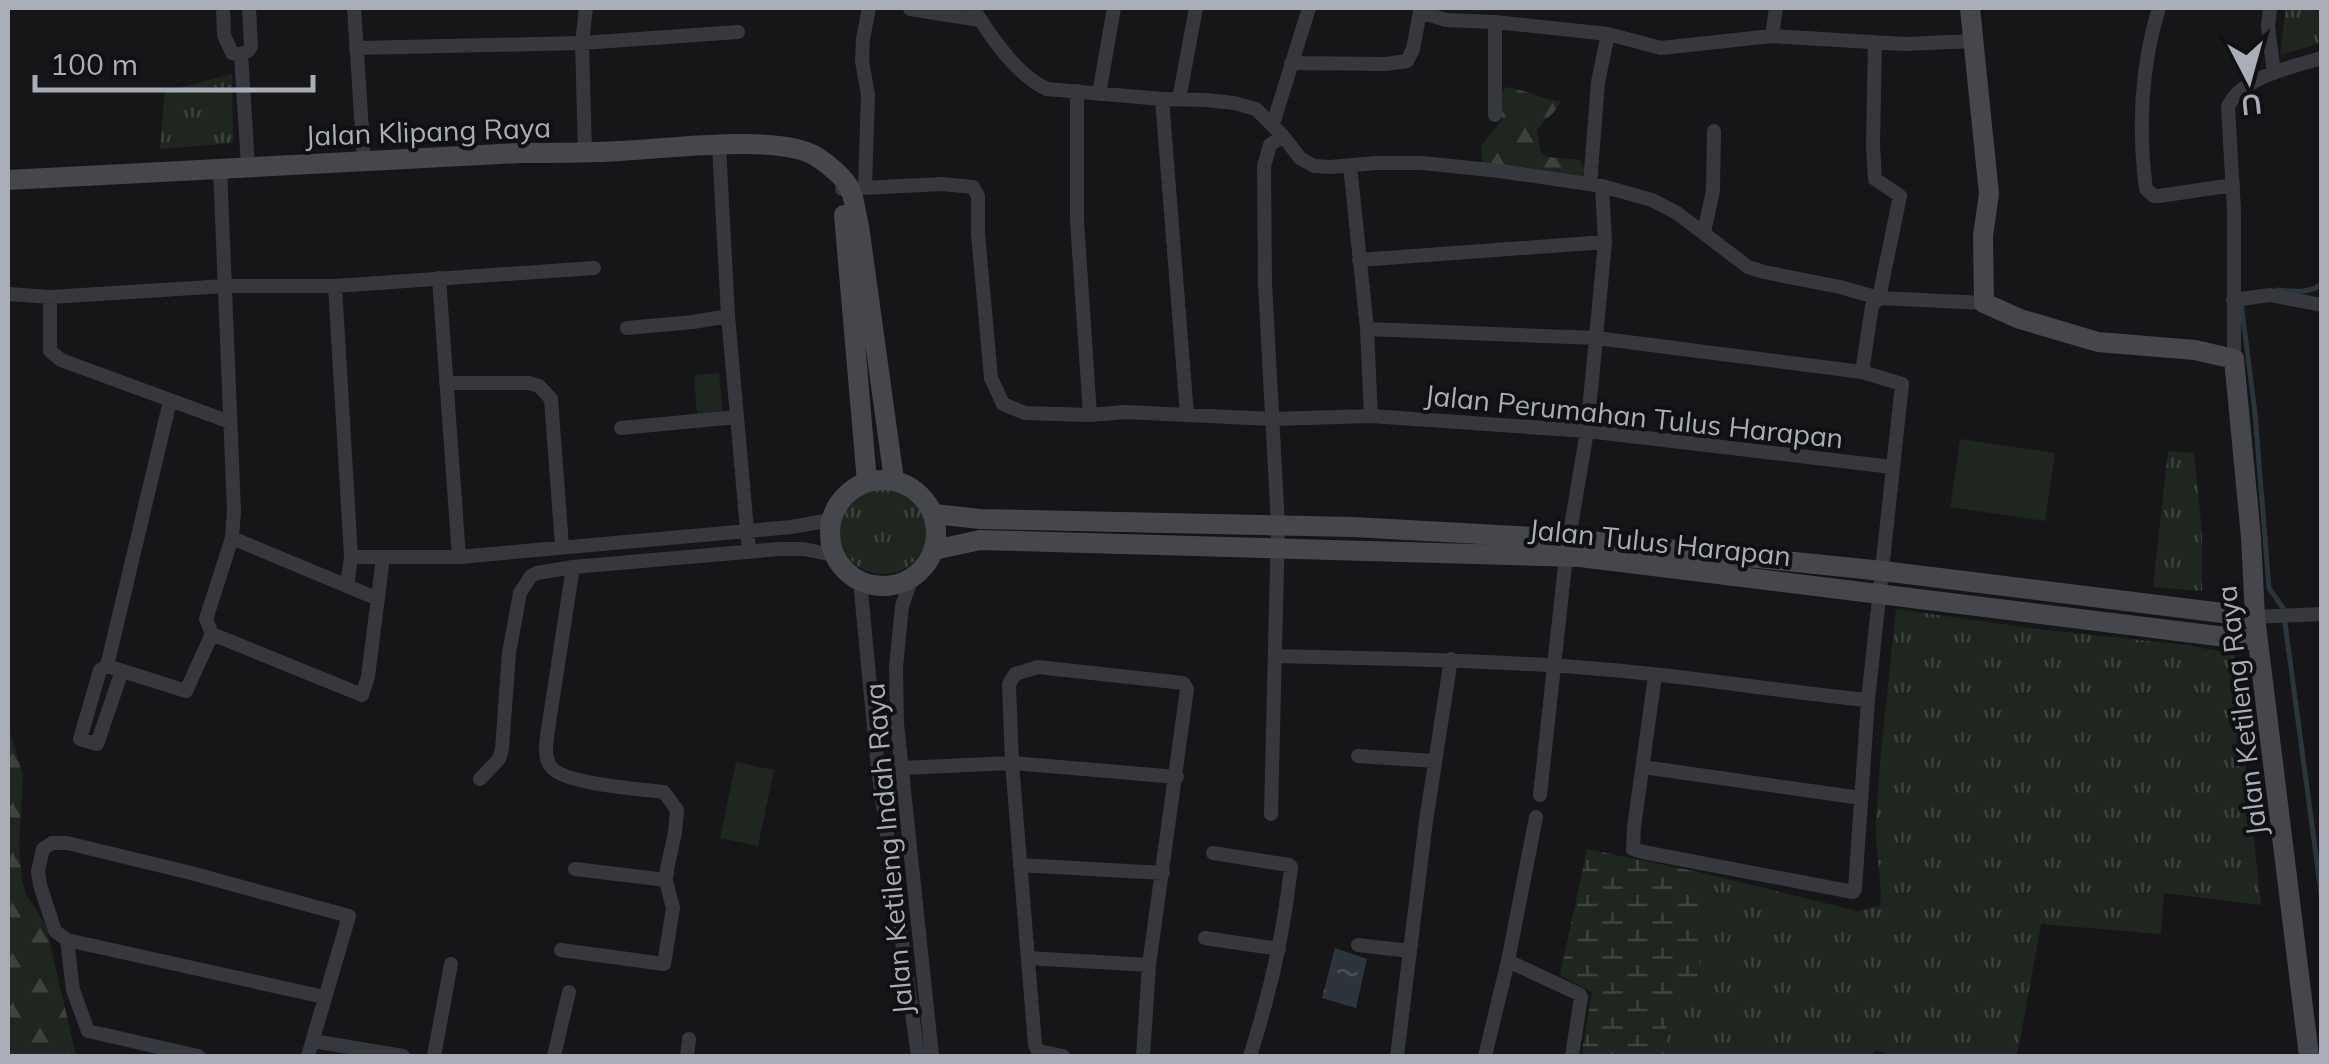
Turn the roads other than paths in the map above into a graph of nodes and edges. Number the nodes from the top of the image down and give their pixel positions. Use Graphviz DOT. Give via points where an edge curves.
graph roads {
  1 [pos="223,8"];
  2 [pos="250,8"];
  3 [pos="354,8"];
  4 [pos="586,8"];
  5 [pos="869,8"];
  6 [pos="908,8"];
  7 [pos="1114,8"];
  8 [pos="1196,8"];
  9 [pos="1309,8"];
  10 [pos="1776,8"];
  11 [pos="1970,8"];
  12 [pos="2159,8"];
  13 [pos="2270,8"];
  14 [pos="1419,10"];
  15 [pos="977,14"];
  16 [pos="1495,22"];
  17 [pos="738,32"];
  18 [pos="1608,34"];
  19 [pos="1772,36"];
  20 [pos="1874,42"];
  21 [pos="1974,42"];
  22 [pos="582,43"];
  23 [pos="356,48"];
  24 [pos="241,54"];
  25 [pos="2322,58"];
  26 [pos="1291,63"];
  27 [pos="2274,73"];
  28 [pos="1077,91"];
  29 [pos="1099,94"];
  30 [pos="1162,99"];
  31 [pos="1178,99"];
  32 [pos="1495,115"];
  33 [pos="1278,130"];
  34 [pos="1714,131"];
  35 [pos="719,146"];
  36 [pos="585,152"];
  37 [pos="364,161"];
  38 [pos="248,166"];
  39 [pos="1350,166"];
  40 [pos="220,168"];
  41 [pos="8,180"];
  42 [pos="2233,184"];
  43 [pos="849,185"];
  44 [pos="1596,185"];
  45 [pos="1704,232"];
  46 [pos="1605,242"];
  47 [pos="1359,260"];
  48 [pos="594,268"];
  49 [pos="439,278"];
  50 [pos="225,286"];
  51 [pos="334,286"];
  52 [pos="8,294"];
  53 [pos="50,296"];
  54 [pos="1879,298"];
  55 [pos="2238,299"];
  56 [pos="1984,303"];
  57 [pos="2322,305"];
  58 [pos="728,316"];
  59 [pos="627,328"];
  60 [pos="1367,329"];
  61 [pos="1596,338"];
  62 [pos="2234,360"];
  63 [pos="1862,372"];
  64 [pos="446,383"];
  65 [pos="170,402"];
  66 [pos="1090,415"];
  67 [pos="1188,415"];
  68 [pos="1371,416"];
  69 [pos="737,417"];
  70 [pos="1273,419"];
  71 [pos="230,422"];
  72 [pos="620,428"];
  73 [pos="1586,431"];
  74 [pos="1892,467"];
  75 [pos="894,480"];
  76 [pos="867,482"];
  77 [pos="934,514"];
  78 [pos="831,520"];
  79 [pos="1278,526"];
  80 [pos="746,531"];
  81 [pos="701,535"];
  82 [pos="232,538"];
  83 [pos="633,541"];
  84 [pos="562,546"];
  85 [pos="1568,547"];
  86 [pos="1278,549"];
  87 [pos="934,550"];
  88 [pos="749,552"];
  89 [pos="834,555"];
  90 [pos="703,556"];
  91 [pos="351,557"];
  92 [pos="383,557"];
  93 [pos="459,557"];
  94 [pos="633,562"];
  95 [pos="1730,565"];
  96 [pos="573,567"];
  97 [pos="1883,571"];
  98 [pos="912,578"];
  99 [pos="860,580"];
  100 [pos="347,586"];
  101 [pos="1880,594"];
  102 [pos="378,599"];
  103 [pos="2322,614"];
  104 [pos="2262,617"];
  105 [pos="212,634"];
  106 [pos="2258,641"];
  107 [pos="1277,656"];
  108 [pos="1450,659"];
  109 [pos="1556,665"];
  110 [pos="107,666"];
  111 [pos="122,671"];
  112 [pos="1655,676"];
  113 [pos="1868,700"];
  114 [pos="1358,756"];
  115 [pos="1435,760"];
  116 [pos="1012,763"];
  117 [pos="1642,767"];
  118 [pos="903,768"];
  119 [pos="878,769"];
  120 [pos="1177,777"];
  121 [pos="480,779"];
  122 [pos="1540,795"];
  123 [pos="1861,798"];
  124 [pos="1271,814"];
  125 [pos="1536,817"];
  126 [pos="1213,853"];
  127 [pos="1020,865"];
  128 [pos="574,868"];
  129 [pos="1163,873"];
  130 [pos="666,880"];
  131 [pos="1205,938"];
  132 [pos="67,940"];
  133 [pos="1358,946"];
  134 [pos="561,950"];
  135 [pos="1280,950"];
  136 [pos="1410,951"];
  137 [pos="1028,958"];
  138 [pos="1508,961"];
  139 [pos="451,964"];
  140 [pos="1150,964"];
  141 [pos="569,992"];
  142 [pos="324,997"];
  143 [pos="689,1039"];
  144 [pos="312,1041"];
  145 [pos="198,1056"];
  146 [pos="308,1056"];
  147 [pos="403,1056"];
  148 [pos="434,1056"];
  149 [pos="554,1056"];
  150 [pos="686,1056"];
  151 [pos="918,1056"];
  152 [pos="932,1056"];
  153 [pos="1063,1056"];
  154 [pos="1143,1056"];
  155 [pos="1250,1056"];
  156 [pos="1397,1056"];
  157 [pos="1485,1056"];
  158 [pos="1572,1056"];
  159 [pos="2309,1056"];
  1 -- 24 [label="street" via="226,44"];
  2 -- 24 [label="street" via="251,46"];
  3 -- 23 [label="street"];
  4 -- 22 [label="street"];
  5 -- 43 [label="street" via="862,39 868,95"];
  6 -- 15 [label="street"];
  7 -- 29 [label="street"];
  8 -- 31 [label="street"];
  9 -- 26 [label="street"];
  10 -- 19 [label="street"];
  11 -- 21 [label="main road"];
  12 -- 42 [label="street" via="2145,82 2146,189 2159,196"];
  13 -- 27 [label="street"];
  14 -- 16 [label="street" via="1446,20"];
  14 -- 26 [label="street" via="1407,60"];
  15 -- 28 [label="street" via="1019,72 1046,89"];
  16 -- 18 [label="street"];
  16 -- 32 [label="street"];
  17 -- 22 [label="street"];
  18 -- 19 [label="street" via="1661,48"];
  18 -- 44 [label="street" via="1598,82"];
  19 -- 20 [label="street"];
  20 -- 21 [label="street"];
  20 -- 54 [label="street" via="1875,178 1900,196"];
  21 -- 56 [label="main road" via="1989,194"];
  22 -- 23 [label="street"];
  22 -- 36 [label="street"];
  23 -- 37 [label="street"];
  24 -- 38 [label="street"];
  25 -- 27 [label="street"];
  26 -- 33 [label="street"];
  27 -- 42 [label="street" via="2240,90 2228,107"];
  28 -- 29 [label="street"];
  28 -- 66 [label="street" via="1077,221"];
  29 -- 30 [label="street"];
  30 -- 31 [label="street"];
  30 -- 67 [label="street"];
  31 -- 33 [label="street" via="1256,109"];
  33 -- 39 [label="street" via="1305,163"];
  33 -- 70 [label="street" via="1264,166"];
  34 -- 45 [label="street"];
  35 -- 36 [label="main road, Jalan Klipang Raya"];
  35 -- 43 [label="main road, Jalan Klipang Raya" via="795,148 819,158"];
  35 -- 58 [label="street"];
  36 -- 37 [label="main road, Jalan Klipang Raya"];
  37 -- 38 [label="main road, Jalan Klipang Raya"];
  38 -- 40 [label="main road, Jalan Klipang Raya"];
  39 -- 44 [label="street" via="1422,162"];
  39 -- 47 [label="street"];
  40 -- 41 [label="main road, Jalan Klipang Raya"];
  40 -- 50 [label="street"];
  42 -- 55 [label="street"];
  43 -- 66 [label="street, Jalan Perumahan Tulus Harapan" via="973,188 992,386 1003,404 1025,412"];
  43 -- 75 [label="main road"];
  43 -- 76 [label="main road"];
  44 -- 45 [label="street" via="1652,200"];
  44 -- 46 [label="street"];
  45 -- 54 [label="street" via="1748,267"];
  46 -- 47 [label="street"];
  46 -- 61 [label="street"];
  47 -- 60 [label="street"];
  48 -- 49 [label="street"];
  49 -- 51 [label="street"];
  49 -- 64 [label="street"];
  50 -- 51 [label="street"];
  50 -- 53 [label="street"];
  50 -- 71 [label="street"];
  51 -- 91 [label="street"];
  52 -- 53 [label="street"];
  53 -- 65 [label="street" via="54,356"];
  54 -- 56 [label="street"];
  54 -- 63 [label="street" via="1872,306"];
  55 -- 57 [label="street" via="2270,296"];
  55 -- 62 [label="street"];
  56 -- 62 [label="main road" via="2098,342"];
  58 -- 59 [label="street"];
  58 -- 69 [label="street"];
  60 -- 61 [label="street"];
  60 -- 68 [label="street"];
  61 -- 63 [label="street"];
  61 -- 73 [label="street"];
  62 -- 104 [label="main road, Jalan Ketileng Raya"];
  63 -- 74 [label="street" via="1902,384"];
  64 -- 84 [label="street" via="529,383 551,399"];
  64 -- 93 [label="street"];
  65 -- 71 [label="street"];
  65 -- 110 [label="street"];
  66 -- 67 [label="street, Jalan Perumahan Tulus Harapan"];
  67 -- 70 [label="street, Jalan Perumahan Tulus Harapan"];
  68 -- 70 [label="street, Jalan Perumahan Tulus Harapan"];
  68 -- 73 [label="street, Jalan Perumahan Tulus Harapan"];
  69 -- 72 [label="street"];
  69 -- 80 [label="street"];
  70 -- 79 [label="street"];
  71 -- 82 [label="street"];
  73 -- 74 [label="street, Jalan Perumahan Tulus Harapan"];
  73 -- 85 [label="street"];
  74 -- 97 [label="street"];
  75 -- 76 [label="main road"];
  75 -- 77 [label="main road" via="925,498"];
  76 -- 78 [label="main road" via="838,503"];
  77 -- 79 [label="main road, Jalan Tulus Harapan"];
  77 -- 87 [label="main road"];
  78 -- 80 [label="street"];
  78 -- 89 [label="main road"];
  79 -- 85 [label="main road, Jalan Tulus Harapan" via="1390,529"];
  79 -- 86 [label="street"];
  80 -- 81 [label="street"];
  80 -- 88 [label="street"];
  81 -- 83 [label="street"];
  81 -- 90 [label="street"];
  82 -- 100 [label="street"];
  82 -- 105 [label="street" via="206,619"];
  83 -- 84 [label="street"];
  83 -- 94 [label="street"];
  84 -- 93 [label="street"];
  85 -- 86 [label="main road, Jalan Tulus Harapan"];
  85 -- 95 [label="main road, Jalan Tulus Harapan"];
  85 -- 109 [label="street"];
  86 -- 87 [label="main road, Jalan Tulus Harapan" via="980,540"];
  86 -- 107 [label="street"];
  87 -- 98 [label="main road"];
  88 -- 89 [label="street" via="793,548"];
  88 -- 90 [label="street"];
  89 -- 99 [label="main road"];
  90 -- 94 [label="street"];
  91 -- 92 [label="street"];
  91 -- 100 [label="street"];
  92 -- 93 [label="street"];
  92 -- 102 [label="street"];
  94 -- 96 [label="street"];
  95 -- 97 [label="main road, Jalan Tulus Harapan"];
  95 -- 101 [label="main road, Jalan Tulus Harapan"];
  96 -- 121 [label="street" via="537,573 520,593 502,750"];
  96 -- 130 [label="street" via="548,761 570,778 670,798 677,810"];
  97 -- 101 [label="street"];
  97 -- 104 [label="main road, Jalan Tulus Harapan"];
  98 -- 99 [label="main road" via="877,586"];
  98 -- 118 [label="street, Jalan Ketileng Indah Raya" via="896,667"];
  99 -- 119 [label="street, Jalan Ketileng Indah Raya"];
  100 -- 102 [label="street"];
  101 -- 106 [label="main road, Jalan Tulus Harapan"];
  101 -- 113 [label="street"];
  102 -- 105 [label="street" via="362,695"];
  103 -- 104 [label="street"];
  104 -- 106 [label="main road, Jalan Ketileng Raya"];
  105 -- 111 [label="street" via="186,691"];
  106 -- 159 [label="main road, Jalan Ketileng Raya"];
  107 -- 108 [label="street"];
  107 -- 124 [label="street"];
  108 -- 109 [label="street"];
  108 -- 115 [label="street"];
  109 -- 112 [label="street"];
  109 -- 122 [label="street"];
  110 -- 111 [label="street"];
  110 -- 111 [label="street" via="100,670 80,740 97,744"];
  112 -- 113 [label="street"];
  112 -- 117 [label="street"];
  113 -- 123 [label="street"];
  114 -- 115 [label="street"];
  115 -- 136 [label="street"];
  116 -- 118 [label="street"];
  116 -- 120 [label="street"];
  116 -- 120 [label="street" via="1009,684 1015,674 1038,667 1182,683 1188,688"];
  116 -- 127 [label="street"];
  117 -- 123 [label="street"];
  117 -- 123 [label="street" via="1635,850 1848,893 1856,889"];
  118 -- 119 [label="street"];
  118 -- 152 [label="street, Jalan Ketileng Indah Raya"];
  119 -- 151 [label="street, Jalan Ketileng Indah Raya"];
  120 -- 129 [label="street"];
  125 -- 138 [label="street"];
  126 -- 135 [label="street" via="1291,866"];
  127 -- 129 [label="street"];
  127 -- 137 [label="street"];
  128 -- 130 [label="street"];
  129 -- 140 [label="street"];
  130 -- 134 [label="street" via="673,908 664,964"];
  131 -- 135 [label="street"];
  132 -- 142 [label="street"];
  132 -- 142 [label="street" via="56,931 40,885 42,849 52,844 349,916"];
  132 -- 145 [label="street" via="73,990 88,1031"];
  133 -- 136 [label="street"];
  135 -- 155 [label="street"];
  136 -- 156 [label="street"];
  137 -- 140 [label="street"];
  137 -- 153 [label="street" via="1036,1048"];
  138 -- 157 [label="street"];
  138 -- 158 [label="street" via="1581,997"];
  139 -- 148 [label="street"];
  140 -- 154 [label="street"];
  141 -- 149 [label="street"];
  142 -- 144 [label="street"];
  143 -- 150 [label="street"];
  144 -- 146 [label="street"];
  144 -- 147 [label="street"];
}
